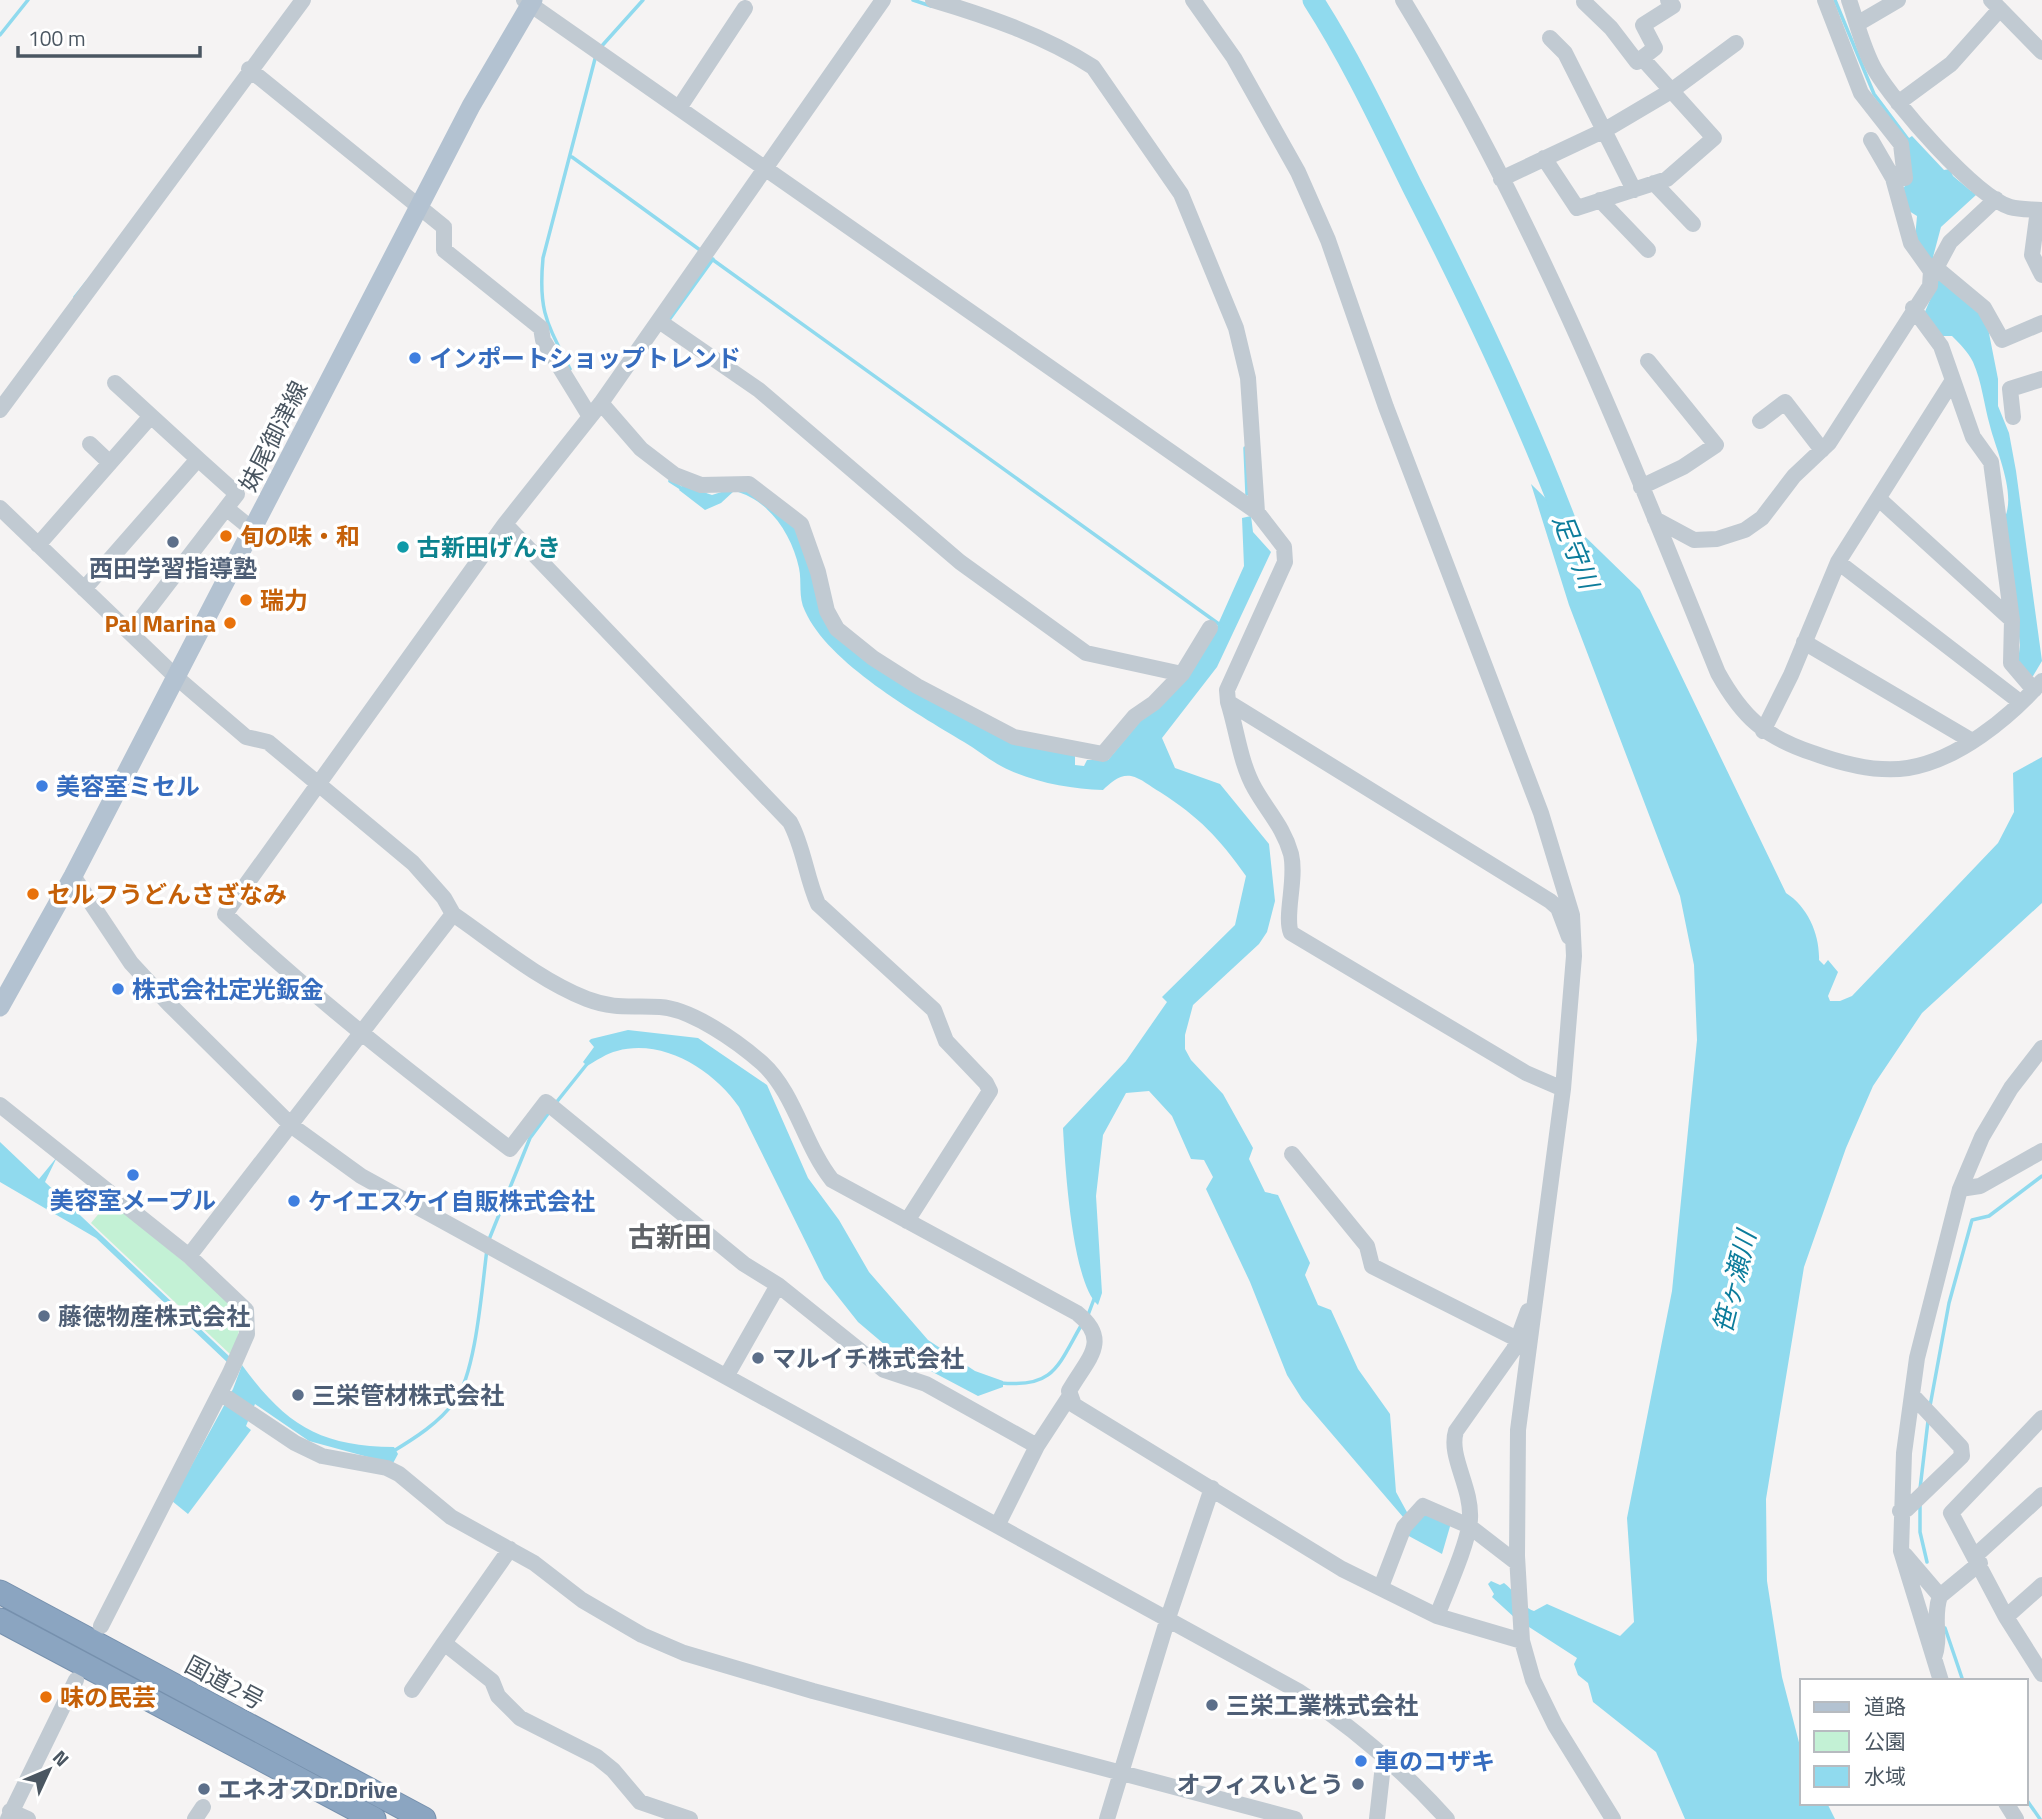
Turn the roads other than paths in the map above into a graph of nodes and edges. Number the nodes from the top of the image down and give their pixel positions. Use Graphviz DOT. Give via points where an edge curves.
graph roads {
  1 [pos="303,0"];
  2 [pos="883,0"];
  3 [pos="933,0"];
  4 [pos="1193,0"];
  5 [pos="1403,0"];
  6 [pos="1668,0"];
  7 [pos="1825,0"];
  8 [pos="1849,0"];
  9 [pos="1898,0"];
  10 [pos="529,1"];
  11 [pos="1584,2"];
  12 [pos="1996,5"];
  13 [pos="745,8"];
  14 [pos="1857,24"];
  15 [pos="1550,38"];
  16 [pos="1736,43"];
  17 [pos="2042,52"];
  18 [pos="1642,58"];
  19 [pos="249,69"];
  20 [pos="1671,91"];
  21 [pos="1898,103"];
  22 [pos="679,108"];
  23 [pos="1605,130"];
  24 [pos="1871,140"];
  25 [pos="1544,158"];
  26 [pos="766,168"];
  27 [pos="1906,178"];
  28 [pos="1501,179"];
  29 [pos="1654,183"];
  30 [pos="1634,190"];
  31 [pos="1996,199"];
  32 [pos="1601,200"];
  33 [pos="420,205"];
  34 [pos="2040,210"];
  35 [pos="1693,224"];
  36 [pos="1648,250"];
  37 [pos="1934,269"];
  38 [pos="2042,275"];
  39 [pos="1913,308"];
  40 [pos="2042,323"];
  41 [pos="663,324"];
  42 [pos="1648,360"];
  43 [pos="2042,379"];
  44 [pos="1953,380"];
  45 [pos="115,383"];
  46 [pos="599,409"];
  47 [pos="0,410"];
  48 [pos="151,416"];
  49 [pos="2012,417"];
  50 [pos="1760,421"];
  51 [pos="90,444"];
  52 [pos="1822,450"];
  53 [pos="198,459"];
  54 [pos="110,463"];
  55 [pos="1641,487"];
  56 [pos="1879,499"];
  57 [pos="0,508"];
  58 [pos="226,508"];
  59 [pos="1257,512"];
  60 [pos="1655,519"];
  61 [pos="505,524"];
  62 [pos="253,530"];
  63 [pos="38,545"];
  64 [pos="1838,562"];
  65 [pos="84,589"];
  66 [pos="2012,620"];
  67 [pos="1210,628"];
  68 [pos="130,634"];
  69 [pos="1804,642"];
  70 [pos="1182,674"];
  71 [pos="176,677"];
  72 [pos="2038,686"];
  73 [pos="1228,702"];
  74 [pos="2021,702"];
  75 [pos="1763,732"];
  76 [pos="1972,741"];
  77 [pos="319,786"];
  78 [pos="73,876"];
  79 [pos="453,914"];
  80 [pos="1574,944"];
  81 [pos="0,1007"];
  82 [pos="362,1034"];
  83 [pos="2042,1048"];
  84 [pos="1563,1090"];
  85 [pos="0,1105"];
  86 [pos="292,1126"];
  87 [pos="2042,1151"];
  88 [pos="1292,1154"];
  89 [pos="1960,1189"];
  90 [pos="907,1221"];
  91 [pos="189,1256"];
  92 [pos="778,1285"];
  93 [pos="1534,1309"];
  94 [pos="1517,1339"];
  95 [pos="727,1375"];
  96 [pos="220,1393"];
  97 [pos="1912,1395"];
  98 [pos="1069,1397"];
  99 [pos="2042,1418"];
  100 [pos="1037,1446"];
  101 [pos="1212,1488"];
  102 [pos="2042,1495"];
  103 [pos="1900,1511"];
  104 [pos="998,1524"];
  105 [pos="1469,1526"];
  106 [pos="510,1549"];
  107 [pos="1901,1550"];
  108 [pos="1977,1560"];
  109 [pos="1518,1567"];
  110 [pos="2042,1585"];
  111 [pos="1381,1587"];
  112 [pos="0,1591"];
  113 [pos="1940,1596"];
  114 [pos="1437,1616"];
  115 [pos="2006,1617"];
  116 [pos="1168,1618"];
  117 [pos="0,1620"];
  118 [pos="101,1626"];
  119 [pos="1522,1641"];
  120 [pos="444,1643"];
  121 [pos="1933,1660"];
  122 [pos="2042,1674"];
  123 [pos="1940,1679"];
  124 [pos="76,1681"];
  125 [pos="412,1690"];
  126 [pos="1384,1756"];
  127 [pos="1120,1774"];
  128 [pos="9,1815"];
  129 [pos="28,1819"];
  130 [pos="374,1819"];
  131 [pos="424,1819"];
  132 [pos="690,1819"];
  133 [pos="1107,1819"];
  134 [pos="1295,1819"];
  135 [pos="1377,1819"];
  136 [pos="1447,1819"];
  137 [pos="1613,1819"];
  1 -- 19 [label="street"];
  2 -- 26 [label="street"];
  3 -- 59 [label="street" via="982,15 1093,67 1181,194 1244,355"];
  4 -- 80 [label="street" via="1234,58 1298,172 1328,240 1386,407 1541,813 1563,878"];
  5 -- 28 [label="street"];
  6 -- 18 [label="street" via="1673,6 1643,24 1655,48"];
  7 -- 27 [label="street" via="1861,93 1897,135"];
  8 -- 14 [label="street"];
  9 -- 14 [label="street"];
  10 -- 22 [label="street"];
  10 -- 33 [label="main road, 妹尾御津線"];
  11 -- 18 [label="street" via="1637,62"];
  12 -- 17 [label="street"];
  12 -- 21 [label="street" via="1951,64"];
  13 -- 22 [label="street"];
  14 -- 21 [label="street" via="1875,70"];
  15 -- 23 [label="street" via="1565,53"];
  16 -- 20 [label="street"];
  18 -- 20 [label="street"];
  19 -- 33 [label="street"];
  19 -- 47 [label="street"];
  20 -- 23 [label="street"];
  20 -- 29 [label="street" via="1713,138 1667,179"];
  21 -- 31 [label="street" via="1938,150"];
  22 -- 26 [label="street"];
  23 -- 25 [label="street"];
  23 -- 30 [label="street"];
  24 -- 37 [label="street" via="1893,178 1911,243"];
  25 -- 28 [label="street"];
  25 -- 32 [label="street" via="1577,208"];
  26 -- 41 [label="street"];
  26 -- 59 [label="street"];
  28 -- 55 [label="street" via="1589,359"];
  29 -- 30 [label="street"];
  29 -- 35 [label="street"];
  30 -- 32 [label="street"];
  31 -- 34 [label="street" via="2010,207"];
  31 -- 37 [label="street" via="1950,242"];
  32 -- 36 [label="street"];
  33 -- 46 [label="street" via="444,227 444,250 541,328 543,340"];
  33 -- 62 [label="main road, 妹尾御津線"];
  34 -- 38 [label="street" via="2032,255"];
  37 -- 39 [label="street" via="1930,286"];
  37 -- 40 [label="street" via="1984,308 2001,340"];
  39 -- 44 [label="street" via="1941,346"];
  39 -- 52 [label="street"];
  41 -- 46 [label="street"];
  41 -- 70 [label="street" via="759,390 960,562 1086,653"];
  42 -- 55 [label="street" via="1716,445"];
  43 -- 49 [label="street" via="2010,389"];
  44 -- 56 [label="street"];
  44 -- 66 [label="street" via="1973,437 1991,461"];
  45 -- 48 [label="street"];
  46 -- 61 [label="street"];
  46 -- 70 [label="street" via="675,475 701,485 749,484 779,505 804,529 827,611 837,629 901,677 1003,732 1102,754 1135,716"];
  48 -- 53 [label="street"];
  48 -- 54 [label="street"];
  50 -- 52 [label="street" via="1785,402"];
  51 -- 54 [label="street"];
  52 -- 60 [label="street" via="1794,476 1762,518 1745,530 1694,540"];
  53 -- 58 [label="street" via="237,494"];
  53 -- 65 [label="street"];
  54 -- 63 [label="street"];
  55 -- 60 [label="street"];
  56 -- 64 [label="street"];
  56 -- 66 [label="street"];
  57 -- 63 [label="street"];
  58 -- 62 [label="street"];
  58 -- 68 [label="street"];
  59 -- 73 [label="street" via="1284,547 1285,562 1227,690"];
  60 -- 75 [label="street" via="1718,673 1733,701"];
  61 -- 77 [label="street"];
  61 -- 90 [label="street" via="790,822 818,904 933,1010 946,1041 986,1083 990,1091"];
  62 -- 71 [label="main road, 妹尾御津線"];
  63 -- 65 [label="street"];
  64 -- 69 [label="street"];
  64 -- 74 [label="street"];
  65 -- 68 [label="street"];
  66 -- 72 [label="street" via="2011,663"];
  67 -- 70 [label="street"];
  68 -- 71 [label="street"];
  69 -- 75 [label="street"];
  69 -- 76 [label="street"];
  71 -- 77 [label="street" via="246,737 268,742"];
  71 -- 78 [label="main road, 妹尾御津線"];
  72 -- 74 [label="street"];
  73 -- 80 [label="street" via="1550,901 1558,908"];
  73 -- 84 [label="street" via="1249,775 1280,824 1292,858 1291,933 1526,1073"];
  74 -- 76 [label="street"];
  75 -- 76 [label="street" via="1830,759 1883,769 1925,764"];
  77 -- 79 [label="street" via="413,863"];
  77 -- 82 [label="street" via="225,914"];
  78 -- 81 [label="main road, 妹尾御津線"];
  78 -- 86 [label="street" via="131,963"];
  79 -- 82 [label="street"];
  79 -- 90 [label="street" via="557,984 588,999 624,1009 660,1007 687,1013 760,1061 775,1076 817,1161 832,1180"];
  80 -- 84 [label="street"];
  82 -- 86 [label="street"];
  82 -- 92 [label="street" via="510,1149 546,1102 744,1264"];
  83 -- 89 [label="street" via="1982,1137"];
  84 -- 93 [label="street"];
  85 -- 91 [label="street"];
  86 -- 91 [label="street"];
  86 -- 95 [label="street" via="361,1176"];
  87 -- 89 [label="street" via="1980,1186"];
  88 -- 94 [label="street" via="1367,1247 1372,1266"];
  89 -- 97 [label="street" via="1933,1287"];
  90 -- 98 [label="street" via="1091,1324 1096,1342"];
  91 -- 96 [label="street" via="246,1310 247,1334"];
  92 -- 95 [label="street"];
  92 -- 100 [label="street" via="884,1370 926,1384"];
  93 -- 94 [label="street" via="1523,1318"];
  93 -- 109 [label="street" via="1518,1430"];
  94 -- 105 [label="street" via="1452,1443 1469,1494"];
  95 -- 104 [label="street"];
  96 -- 106 [label="street" via="295,1444 399,1474 451,1517"];
  96 -- 118 [label="street"];
  97 -- 103 [label="street"];
  97 -- 103 [label="street" via="1961,1447 1962,1456 1908,1510"];
  98 -- 100 [label="street"];
  98 -- 101 [label="street" via="1074,1405"];
  99 -- 108 [label="street" via="1951,1513"];
  100 -- 104 [label="street"];
  101 -- 111 [label="street" via="1342,1569"];
  101 -- 116 [label="street"];
  102 -- 108 [label="street"];
  103 -- 107 [label="street"];
  104 -- 116 [label="street"];
  105 -- 109 [label="street"];
  105 -- 111 [label="street" via="1423,1506 1410,1519"];
  105 -- 114 [label="street"];
  106 -- 120 [label="street"];
  106 -- 127 [label="street" via="582,1600 684,1653"];
  107 -- 113 [label="street"];
  107 -- 121 [label="street"];
  108 -- 113 [label="street"];
  108 -- 115 [label="street"];
  109 -- 119 [label="street"];
  110 -- 115 [label="street"];
  111 -- 114 [label="street"];
  112 -- 131 [label="highway, 国道2号"];
  113 -- 121 [label="street" via="1935,1612 1939,1645"];
  114 -- 119 [label="street"];
  115 -- 122 [label="street"];
  116 -- 126 [label="street" via="1298,1691 1347,1723"];
  116 -- 127 [label="street"];
  117 -- 130 [label="highway, 国道2号"];
  119 -- 137 [label="street" via="1533,1680 1555,1725"];
  120 -- 125 [label="street"];
  120 -- 132 [label="street" via="492,1681 498,1696 520,1718 597,1757 640,1802"];
  121 -- 123 [label="street"];
  124 -- 128 [label="street"];
  126 -- 135 [label="street"];
  126 -- 136 [label="street"];
  127 -- 133 [label="street"];
  127 -- 134 [label="street"];
  128 -- 129 [label="street"];
}
